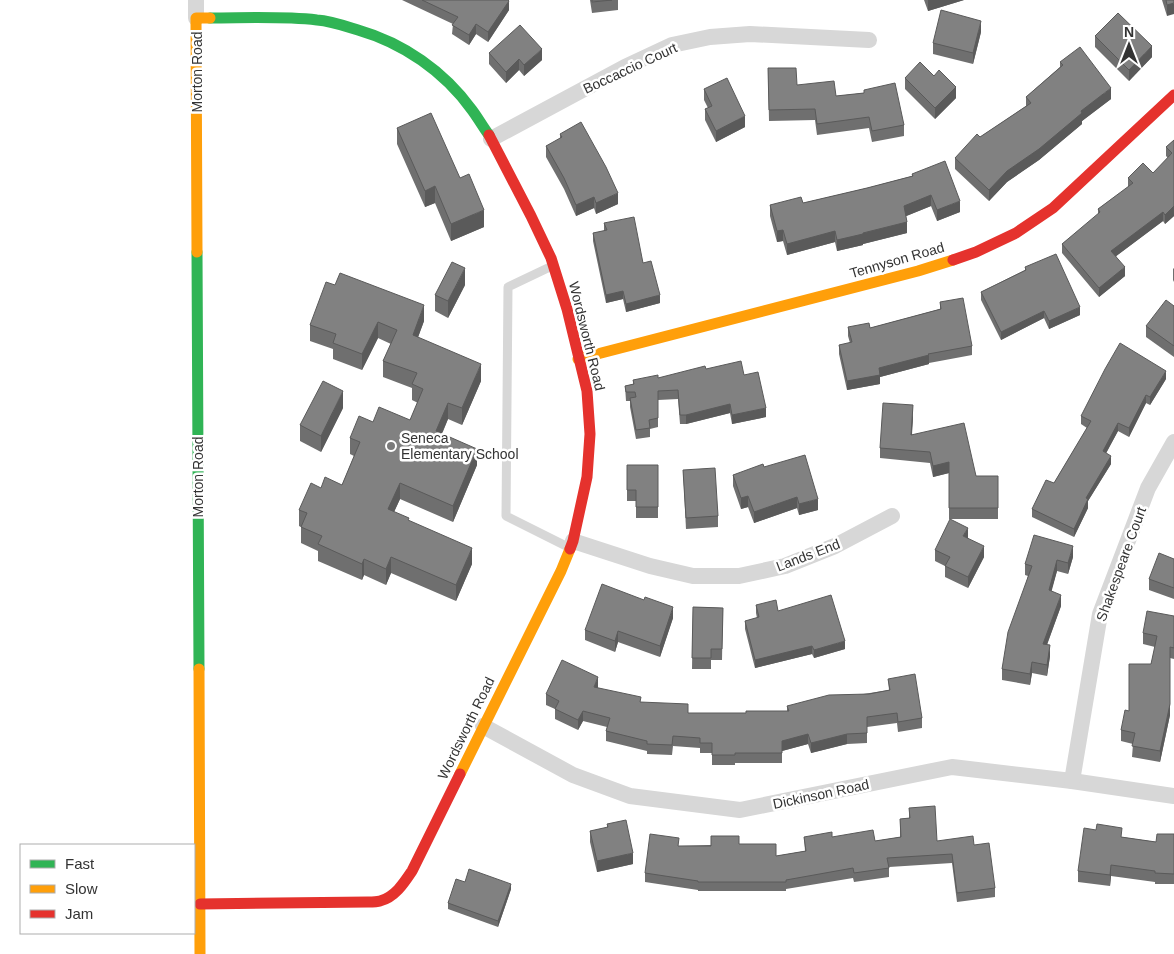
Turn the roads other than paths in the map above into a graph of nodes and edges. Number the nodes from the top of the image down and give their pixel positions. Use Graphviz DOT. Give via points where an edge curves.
graph roads {
  1 [pos="196,0"];
  2 [pos="196,18"];
  3 [pos="870,40"];
  4 [pos="1174,95"];
  5 [pos="491,139"];
  6 [pos="553,265"];
  7 [pos="578,359"];
  8 [pos="1174,442"];
  9 [pos="892,516"];
  10 [pos="572,544"];
  11 [pos="483,726"];
  12 [pos="1072,781"];
  13 [pos="1174,796"];
  14 [pos="200,904"];
  15 [pos="200,954"];
  1 -- 2 [label="street, Morton Road"];
  2 -- 5 [label="street, Wordsworth Road" via="318,20 372,34 403,48 429,65 472,109"];
  2 -- 14 [label="street, Morton Road"];
  3 -- 5 [label="street, Boccaccio Court" via="750,34 710,37 672,45"];
  4 -- 7 [label="street, Tennyson Road" via="1053,208 1016,233 976,252 918,271"];
  5 -- 6 [label="street, Wordsworth Road"];
  6 -- 7 [label="street, Wordsworth Road"];
  6 -- 10 [label="lane" via="508,287 506,516"];
  7 -- 10 [label="street, Wordsworth Road" via="587,391 590,434 587,477"];
  8 -- 12 [label="street, Shakespeare Court" via="1148,488 1100,614"];
  9 -- 10 [label="street, Lands End" via="835,546 785,566 739,576 693,576"];
  10 -- 11 [label="street, Wordsworth Road"];
  11 -- 12 [label="street, Dickinson Road" via="573,775 630,796 740,810 952,767"];
  11 -- 14 [label="street, Wordsworth Road" via="412,871 390,896 368,902"];
  12 -- 13 [label="street, Dickinson Road"];
  14 -- 15 [label="street, Morton Road"];
}
